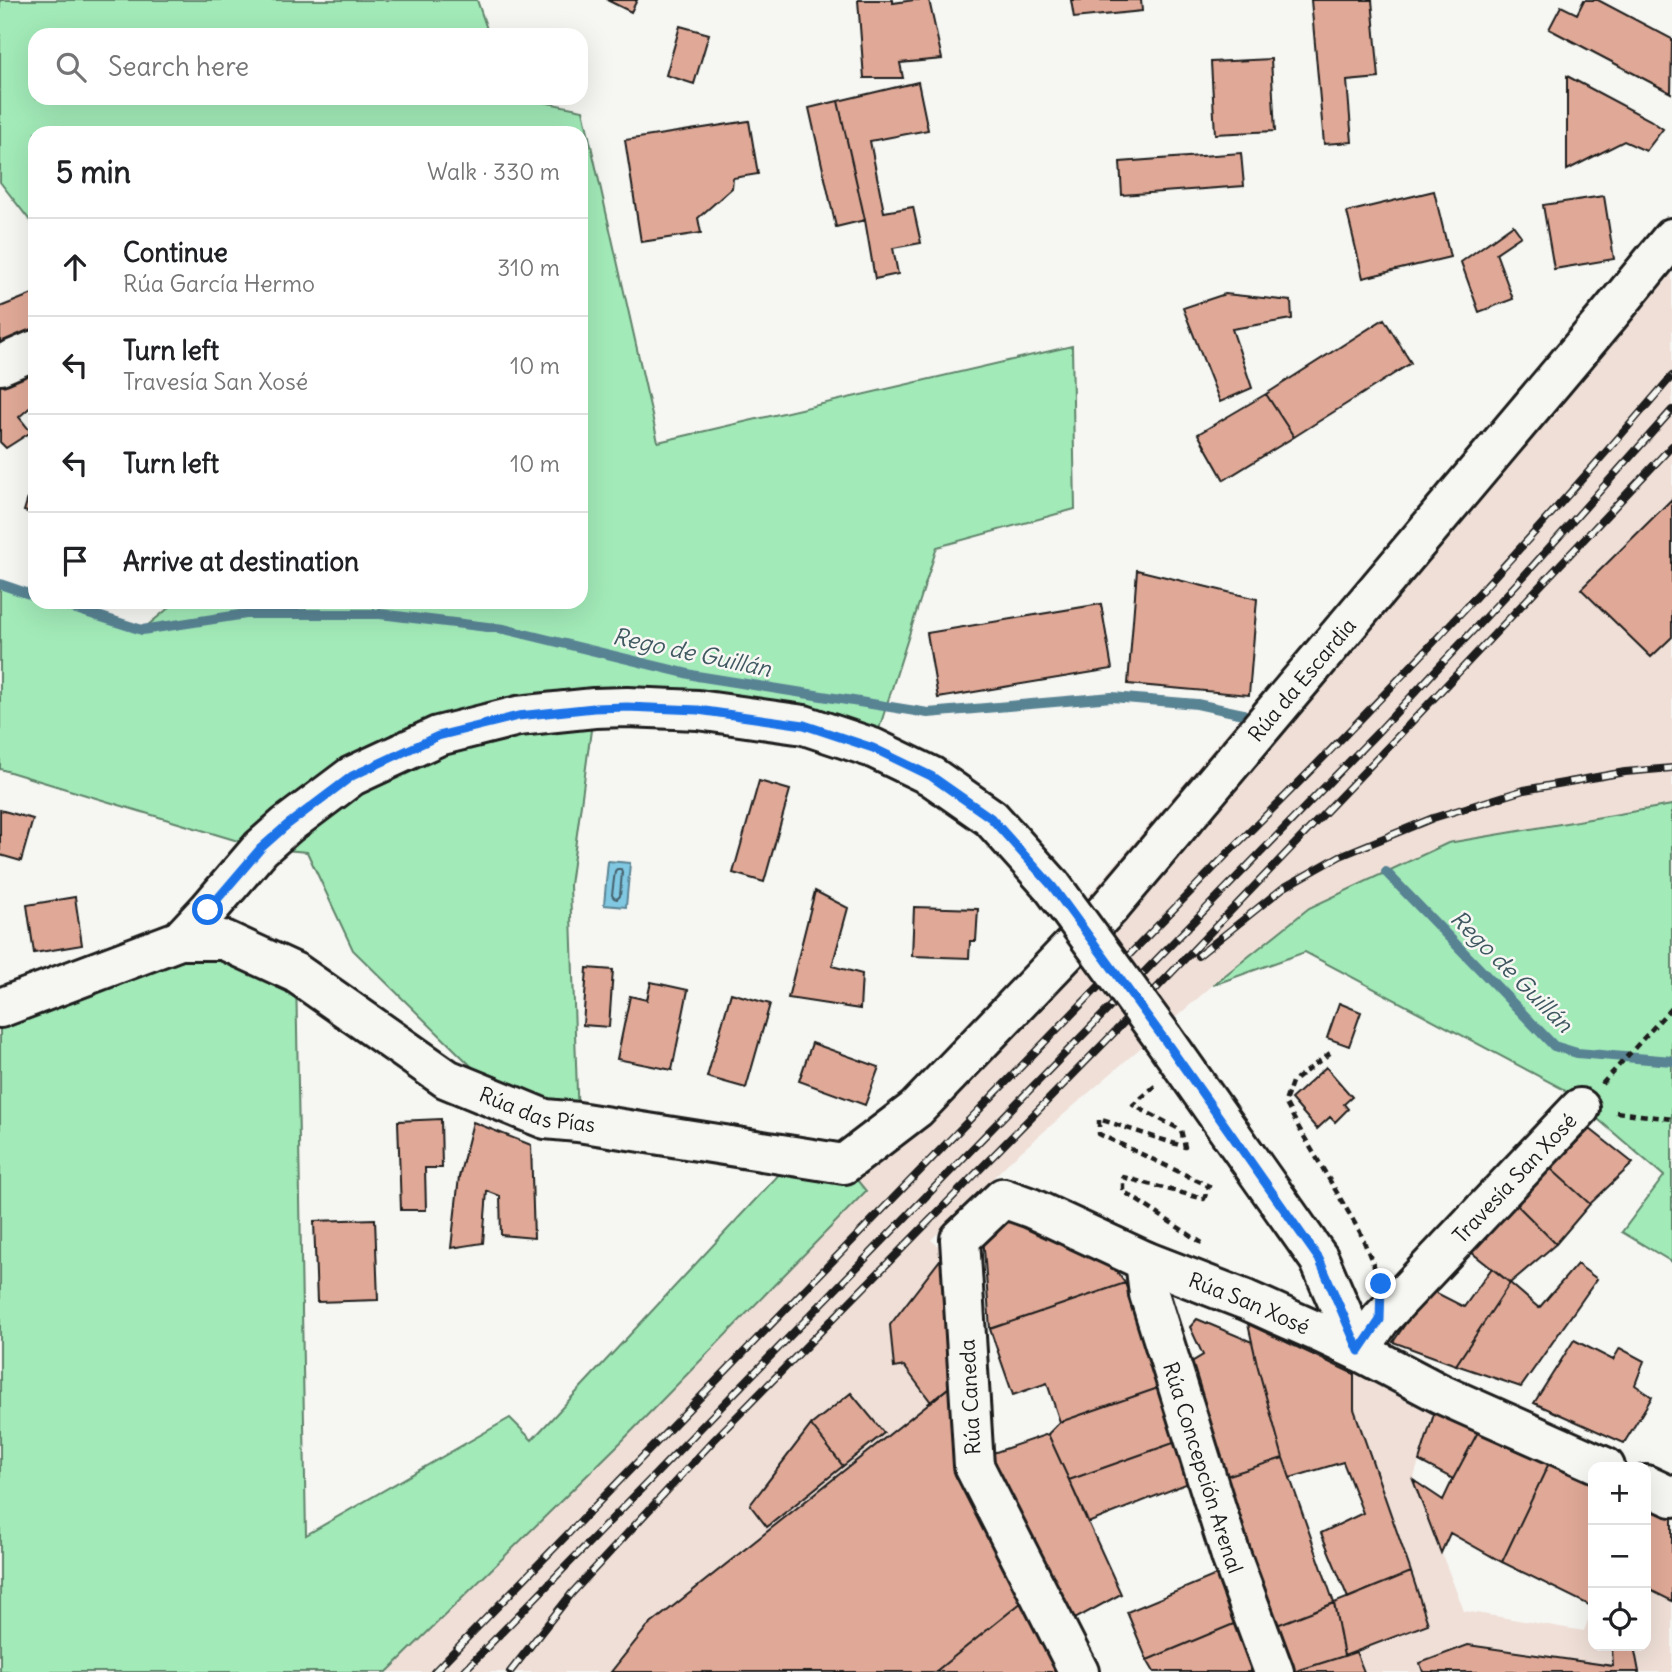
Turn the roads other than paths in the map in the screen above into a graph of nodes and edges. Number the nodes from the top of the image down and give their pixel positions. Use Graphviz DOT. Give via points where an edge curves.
graph roads {
  1 [pos="1672,238"];
  2 [pos="28,353"];
  3 [pos="0,365"];
  4 [pos="180,940"];
  5 [pos="0,1008"];
  6 [pos="1580,1108"];
  7 [pos="916,1109"];
  8 [pos="1003,1198"];
  9 [pos="1145,1261"];
  10 [pos="1369,1335"];
  11 [pos="1594,1462"];
  12 [pos="1651,1487"];
  13 [pos="1672,1497"];
  14 [pos="1079,1672"];
  15 [pos="1274,1672"];
  1 -- 7 [label="street, Rúa da Escardia" via="1109,908"];
  2 -- 3 [label="street"];
  4 -- 5 [label="street"];
  4 -- 7 [label="street, Rúa das Pías" via="224,940 296,972 447,1079 545,1119 844,1164"];
  4 -- 10 [label="street, bridge" via="287,825 352,776 438,736 518,716 627,707 698,710 804,725 873,748 931,776 991,818 1052,886 1164,1039"];
  6 -- 10 [label="street, Travesía San Xosé"];
  8 -- 9 [label="street, Rúa San Xosé"];
  8 -- 14 [label="street, Rúa Caneda" via="960,1239 974,1466"];
  9 -- 10 [label="street, Rúa San Xosé" via="1245,1300"];
  9 -- 15 [label="street, Rúa Concepción Arenal" via="1149,1294 1227,1545"];
  10 -- 11 [label="street, Rúa San Xosé" via="1441,1395"];
  12 -- 13 [label="street"];
}
